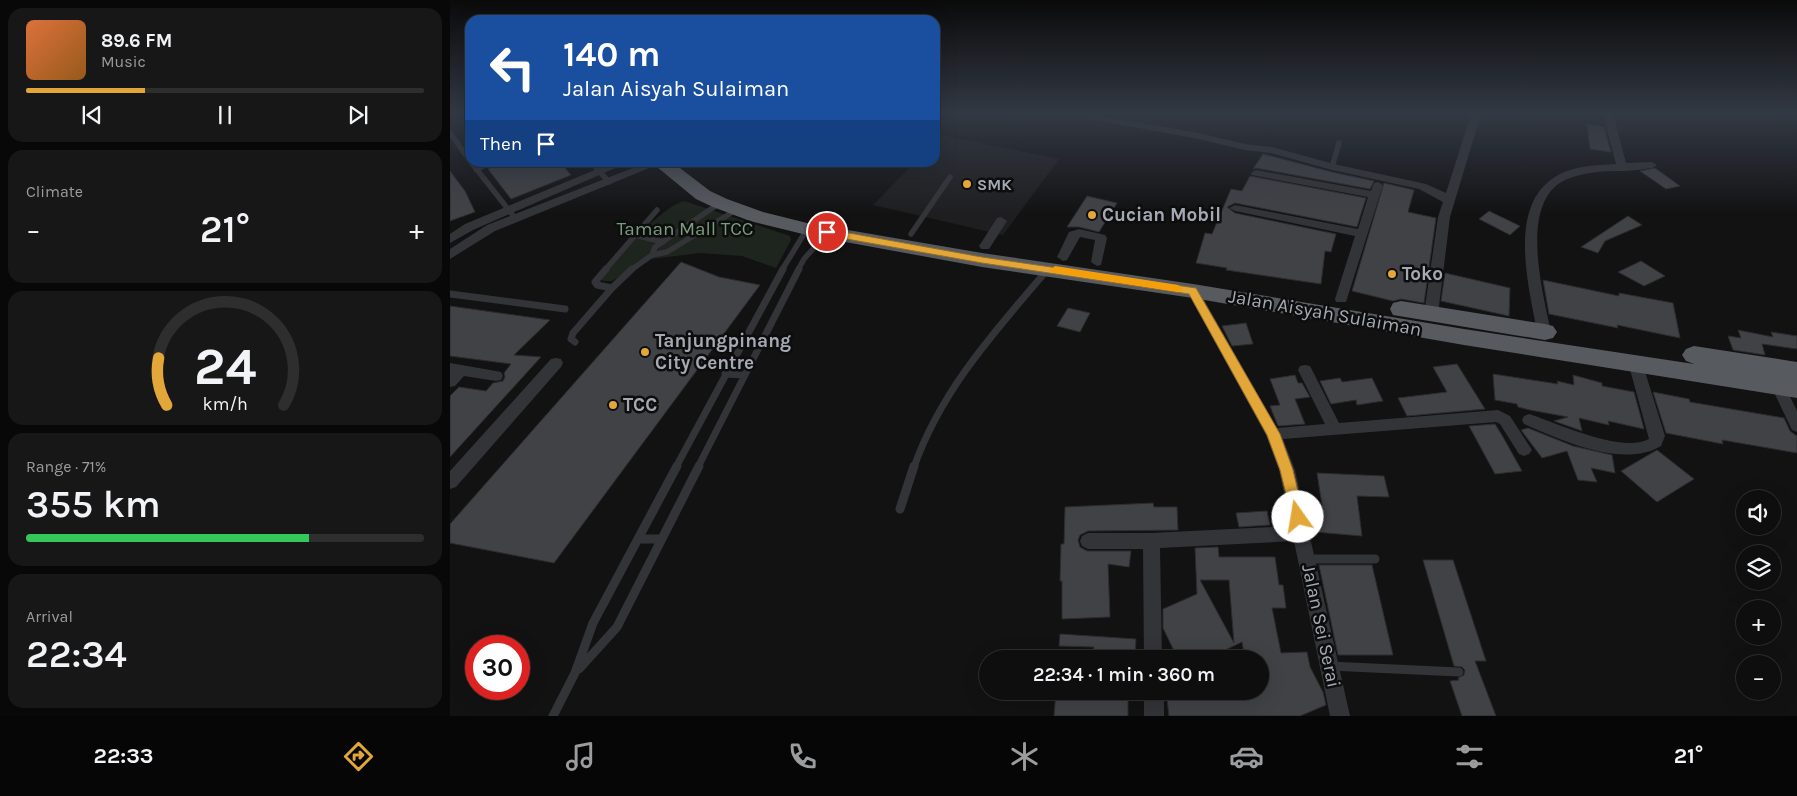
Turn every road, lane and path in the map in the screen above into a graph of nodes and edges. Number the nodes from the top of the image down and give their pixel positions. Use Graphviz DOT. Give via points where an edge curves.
graph roads {
  1 [pos="1250,147"];
  2 [pos="1338,147"];
  3 [pos="1466,147"];
  4 [pos="1617,147"];
  5 [pos="1652,164"];
  6 [pos="481,167"];
  7 [pos="596,167"];
  8 [pos="618,167"];
  9 [pos="641,167"];
  10 [pos="666,167"];
  11 [pos="691,167"];
  12 [pos="1332,167"];
  13 [pos="1622,168"];
  14 [pos="476,169"];
  15 [pos="1256,173"];
  16 [pos="605,177"];
  17 [pos="950,177"];
  18 [pos="1449,201"];
  19 [pos="728,207"];
  20 [pos="1236,208"];
  21 [pos="657,210"];
  22 [pos="512,214"];
  23 [pos="1001,221"];
  24 [pos="817,231"];
  25 [pos="1362,234"];
  26 [pos="635,236"];
  27 [pos="450,239"];
  28 [pos="919,240"];
  29 [pos="663,242"];
  30 [pos="985,246"];
  31 [pos="450,255"];
  32 [pos="652,255"];
  33 [pos="1055,263"];
  34 [pos="612,288"];
  35 [pos="1193,291"];
  36 [pos="450,294"];
  37 [pos="1341,299"];
  38 [pos="565,309"];
  39 [pos="1431,314"];
  40 [pos="1544,332"];
  41 [pos="575,342"];
  42 [pos="1635,362"];
  43 [pos="556,363"];
  44 [pos="456,369"];
  45 [pos="1305,370"];
  46 [pos="1797,371"];
  47 [pos="726,374"];
  48 [pos="744,375"];
  49 [pos="496,376"];
  50 [pos="450,382"];
  51 [pos="1788,387"];
  52 [pos="1529,420"];
  53 [pos="1797,426"];
  54 [pos="1334,428"];
  55 [pos="1273,434"];
  56 [pos="1524,450"];
  57 [pos="450,482"];
  58 [pos="900,509"];
  59 [pos="1301,533"];
  60 [pos="638,539"];
  61 [pos="661,539"];
  62 [pos="1088,541"];
  63 [pos="1151,541"];
  64 [pos="1306,559"];
  65 [pos="1375,560"];
  66 [pos="1153,650"];
  67 [pos="1329,666"];
  68 [pos="575,672"];
  69 [pos="1458,672"];
  70 [pos="1154,700"];
  71 [pos="553,716"];
  72 [pos="1154,716"];
  73 [pos="1340,716"];
  1 -- 12 [label="street" via="1268,149"];
  2 -- 12 [label="lane"];
  3 -- 18 [label="street"];
  4 -- 13 [label="street"];
  5 -- 13 [label="street"];
  6 -- 14 [label="lane"];
  7 -- 16 [label="lane"];
  8 -- 16 [label="street"];
  9 -- 16 [label="street"];
  10 -- 19 [label="highway, Jalan Aisyah Sulaiman" via="703,195"];
  11 -- 28 [label="highway, Jalan Aisyah Sulaiman" via="715,183 757,200"];
  12 -- 18 [label="street" via="1422,186"];
  13 -- 40 [label="street" via="1567,175 1550,184 1539,201 1532,224 1533,271"];
  14 -- 22 [label="lane"];
  15 -- 25 [label="street" via="1376,190"];
  16 -- 22 [label="street"];
  17 -- 28 [label="lane"];
  18 -- 39 [label="street"];
  19 -- 24 [label="highway, Jalan Aisyah Sulaiman"];
  19 -- 29 [label="lane"];
  19 -- 32 [label="lane" via="667,252"];
  20 -- 25 [label="street"];
  21 -- 26 [label="lane"];
  22 -- 27 [label="street" via="469,227"];
  22 -- 31 [label="street"];
  23 -- 30 [label="street"];
  24 -- 28 [label="highway, Jalan Aisyah Sulaiman"];
  24 -- 47 [label="lane" via="787,261"];
  24 -- 48 [label="lane"];
  25 -- 37 [label="street"];
  26 -- 29 [label="lane"];
  26 -- 34 [label="lane" via="595,282"];
  28 -- 30 [label="highway, Jalan Aisyah Sulaiman"];
  28 -- 33 [label="highway, Jalan Aisyah Sulaiman" via="982,260"];
  29 -- 32 [label="lane" via="655,247"];
  30 -- 33 [label="highway, Jalan Aisyah Sulaiman"];
  32 -- 34 [label="lane"];
  33 -- 35 [label="highway, Jalan Aisyah Sulaiman"];
  33 -- 37 [label="highway, Jalan Aisyah Sulaiman" via="1097,262"];
  33 -- 58 [label="lane" via="1009,314 939,410 917,457"];
  34 -- 41 [label="lane" via="572,335"];
  35 -- 42 [label="highway, Jalan Aisyah Sulaiman"];
  35 -- 55 [label="street, Jalan Sei Serai"];
  36 -- 38 [label="lane"];
  37 -- 39 [label="highway, Jalan Aisyah Sulaiman"];
  39 -- 40 [label="highway, Jalan Aisyah Sulaiman"];
  40 -- 46 [label="highway, Jalan Aisyah Sulaiman"];
  42 -- 51 [label="highway, Jalan Aisyah Sulaiman"];
  42 -- 52 [label="street" via="1657,436 1649,448 1616,447 1560,433"];
  43 -- 57 [label="street"];
  44 -- 49 [label="street"];
  44 -- 50 [label="street"];
  45 -- 54 [label="street"];
  47 -- 48 [label="lane"];
  47 -- 60 [label="lane"];
  48 -- 61 [label="lane"];
  51 -- 53 [label="street"];
  54 -- 55 [label="street"];
  54 -- 56 [label="street" via="1498,416 1505,420"];
  55 -- 59 [label="street, Jalan Sei Serai" via="1287,470"];
  59 -- 63 [label="street"];
  59 -- 64 [label="street, Jalan Sei Serai"];
  60 -- 61 [label="lane"];
  60 -- 68 [label="lane" via="593,623"];
  61 -- 68 [label="lane" via="617,627"];
  62 -- 63 [label="street"];
  63 -- 66 [label="street"];
  64 -- 65 [label="lane"];
  64 -- 67 [label="street, Jalan Sei Serai"];
  67 -- 69 [label="lane"];
  67 -- 73 [label="street, Jalan Sei Serai"];
  68 -- 71 [label="lane"];
  70 -- 72 [label="street"];
}
